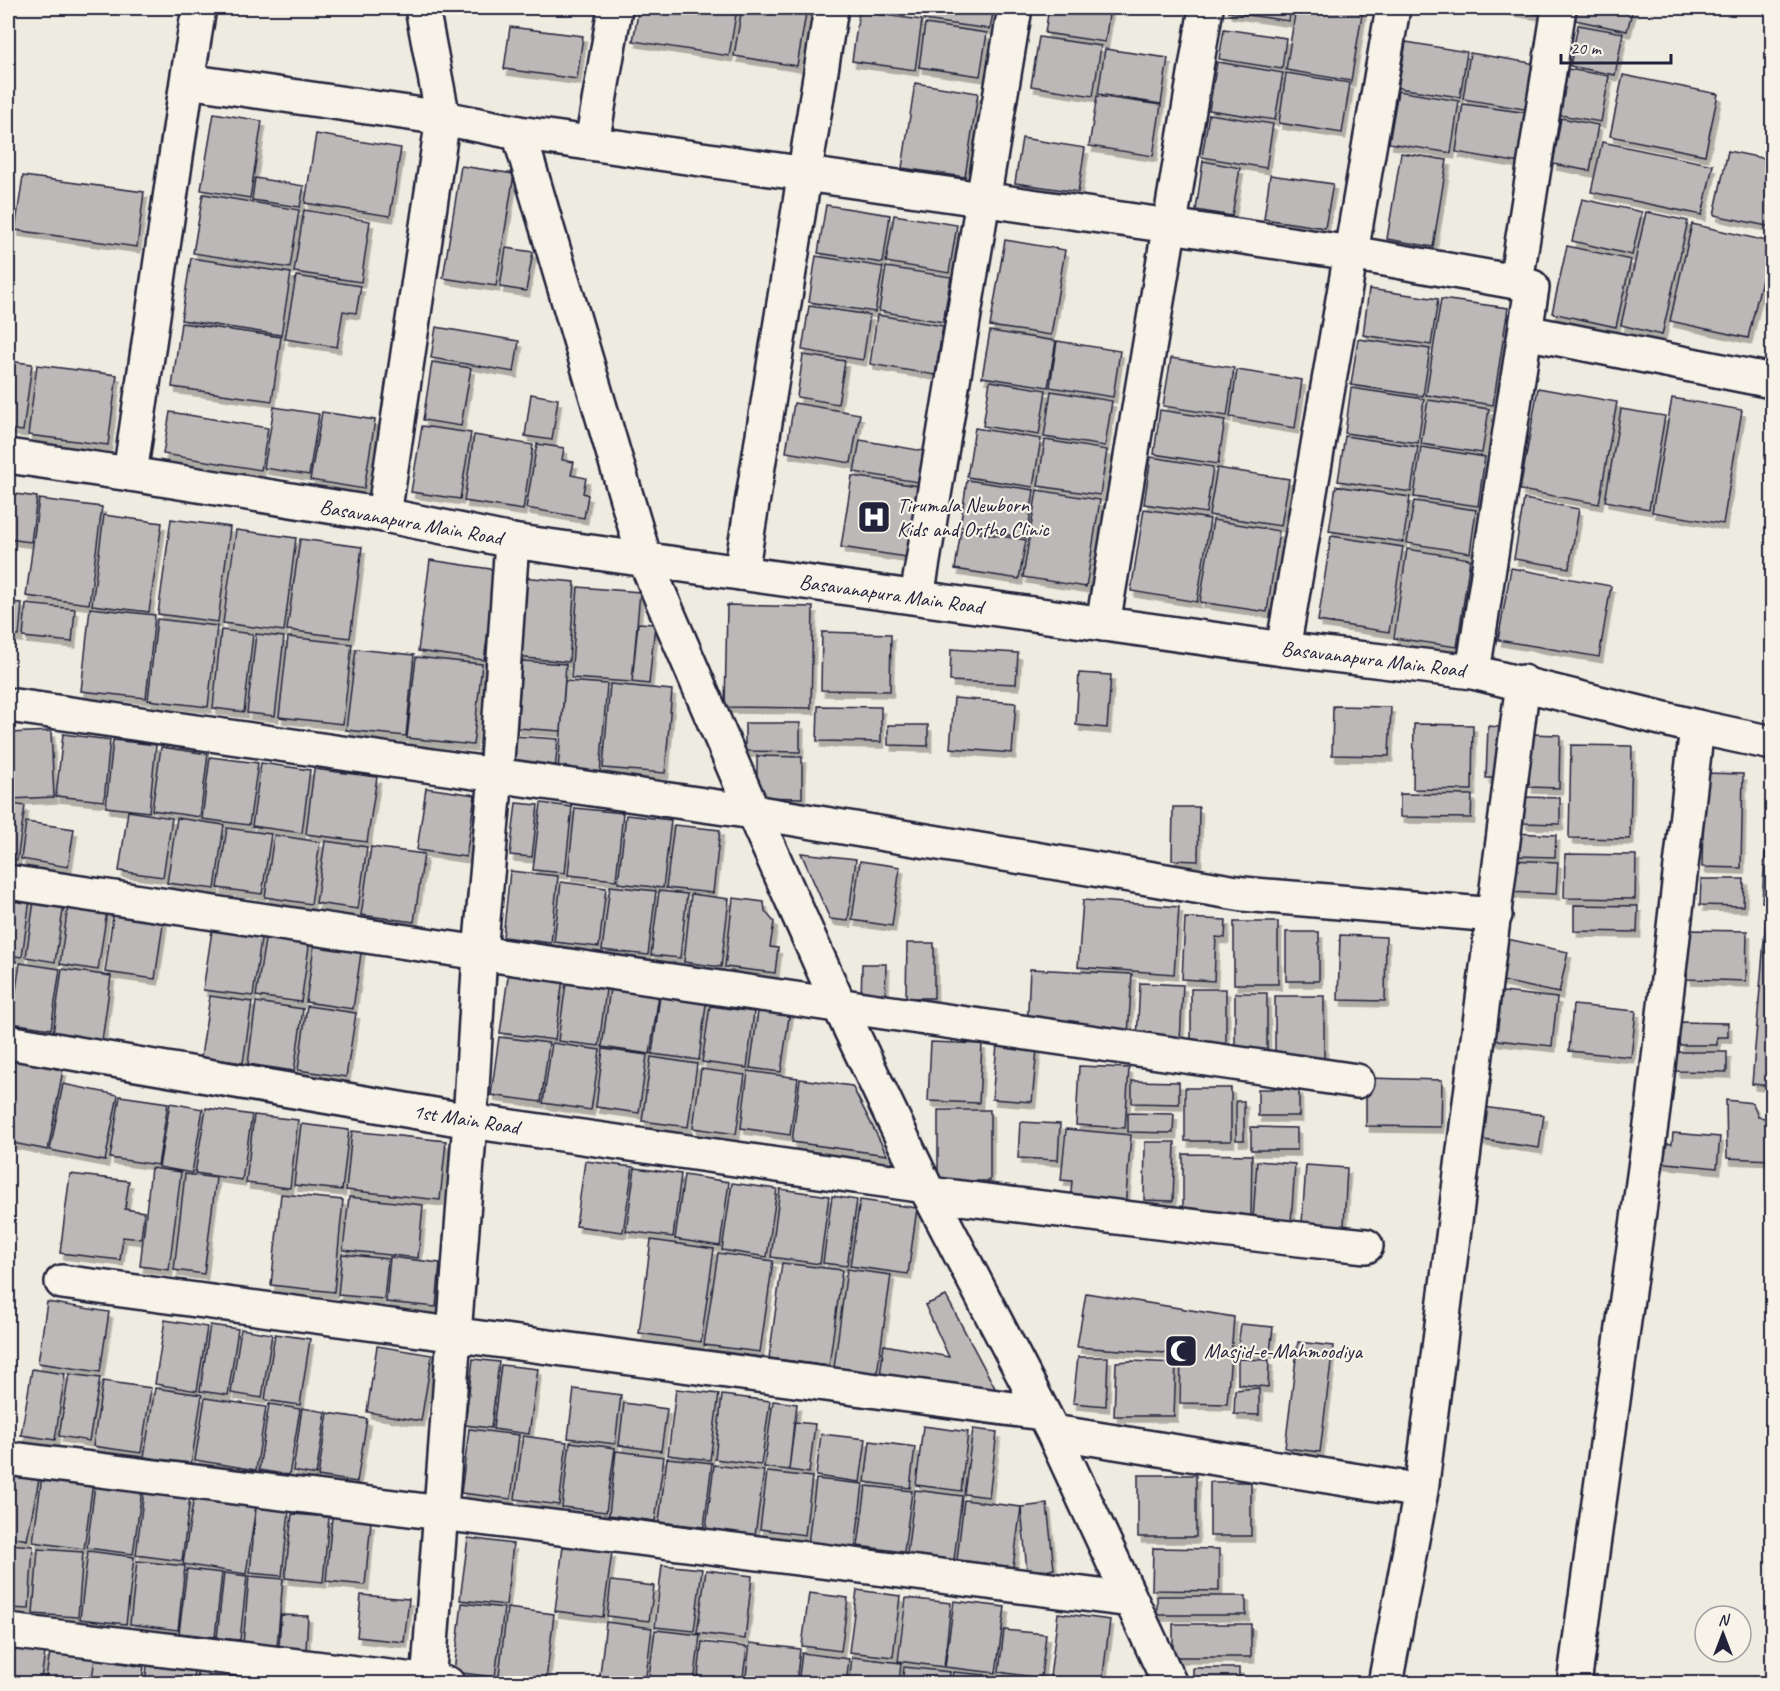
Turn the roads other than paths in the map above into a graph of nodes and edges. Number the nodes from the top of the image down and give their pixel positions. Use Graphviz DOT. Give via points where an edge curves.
graph roads {
  1 [pos="199,8"];
  2 [pos="422,8"];
  3 [pos="615,8"];
  4 [pos="831,8"];
  5 [pos="1015,8"];
  6 [pos="1206,8"];
  7 [pos="1393,8"];
  8 [pos="1560,8"];
  9 [pos="187,81"];
  10 [pos="443,118"];
  11 [pos="519,133"];
  12 [pos="592,143"];
  13 [pos="805,174"];
  14 [pos="983,201"];
  15 [pos="1170,226"];
  16 [pos="1351,253"];
  17 [pos="1516,282"];
  18 [pos="1526,332"];
  19 [pos="1773,381"];
  20 [pos="8,456"];
  21 [pos="130,474"];
  22 [pos="384,515"];
  23 [pos="512,541"];
  24 [pos="645,560"];
  25 [pos="741,573"];
  26 [pos="917,597"];
  27 [pos="1103,624"];
  28 [pos="1283,649"];
  29 [pos="1473,672"];
  30 [pos="1523,682"];
  31 [pos="8,705"];
  32 [pos="1696,727"];
  33 [pos="1773,743"];
  34 [pos="496,775"];
  35 [pos="753,812"];
  36 [pos="8,882"];
  37 [pos="1495,915"];
  38 [pos="480,953"];
  39 [pos="839,1005"];
  40 [pos="8,1042"];
  41 [pos="1357,1081"];
  42 [pos="470,1121"];
  43 [pos="927,1190"];
  44 [pos="1366,1246"];
  45 [pos="62,1282"];
  46 [pos="454,1334"];
  47 [pos="1048,1423"];
  48 [pos="21,1460"];
  49 [pos="1421,1491"];
  50 [pos="441,1512"];
  51 [pos="1131,1600"];
  52 [pos="8,1631"];
  53 [pos="435,1683"];
  54 [pos="1170,1683"];
  55 [pos="1385,1683"];
  56 [pos="1574,1683"];
  1 -- 9 [label="street"];
  2 -- 10 [label="street"];
  3 -- 12 [label="street"];
  4 -- 13 [label="street"];
  5 -- 14 [label="street"];
  6 -- 15 [label="street"];
  7 -- 16 [label="street"];
  8 -- 17 [label="street"];
  9 -- 10 [label="street"];
  9 -- 21 [label="street"];
  10 -- 11 [label="street"];
  10 -- 22 [label="street"];
  11 -- 12 [label="street"];
  11 -- 24 [label="street"];
  12 -- 13 [label="street"];
  13 -- 14 [label="street"];
  13 -- 25 [label="street"];
  14 -- 15 [label="street"];
  14 -- 26 [label="street"];
  15 -- 16 [label="street"];
  15 -- 27 [label="street"];
  16 -- 17 [label="street"];
  16 -- 28 [label="street"];
  17 -- 18 [label="street" via="1532,287"];
  18 -- 19 [label="street"];
  18 -- 29 [label="street"];
  20 -- 21 [label="street, Basavanapura Main Road"];
  21 -- 22 [label="street, Basavanapura Main Road"];
  22 -- 23 [label="street, Basavanapura Main Road"];
  23 -- 24 [label="street, Basavanapura Main Road"];
  23 -- 34 [label="street"];
  24 -- 25 [label="street, Basavanapura Main Road"];
  24 -- 35 [label="street"];
  25 -- 26 [label="street, Basavanapura Main Road"];
  26 -- 27 [label="street, Basavanapura Main Road"];
  27 -- 28 [label="street, Basavanapura Main Road"];
  28 -- 29 [label="street, Basavanapura Main Road"];
  29 -- 30 [label="street, Basavanapura Main Road"];
  30 -- 32 [label="street, Basavanapura Main Road"];
  30 -- 37 [label="street"];
  31 -- 34 [label="street"];
  32 -- 33 [label="street, Basavanapura Main Road"];
  32 -- 56 [label="street" via="1653,1110"];
  34 -- 35 [label="street"];
  34 -- 38 [label="street"];
  35 -- 37 [label="street" via="1243,894"];
  35 -- 39 [label="street"];
  36 -- 38 [label="street"];
  37 -- 49 [label="street"];
  38 -- 39 [label="street"];
  38 -- 42 [label="street"];
  39 -- 41 [label="street"];
  39 -- 43 [label="street"];
  40 -- 42 [label="street, 1st Main Road"];
  42 -- 43 [label="street, 1st Main Road"];
  42 -- 46 [label="street"];
  43 -- 44 [label="street, 1st Main Road"];
  43 -- 47 [label="street"];
  45 -- 46 [label="street"];
  46 -- 47 [label="street"];
  46 -- 50 [label="street"];
  47 -- 49 [label="street"];
  47 -- 51 [label="street"];
  48 -- 50 [label="street"];
  49 -- 55 [label="street"];
  50 -- 51 [label="street"];
  50 -- 53 [label="street"];
  51 -- 54 [label="street"];
  52 -- 53 [label="street"];
}
